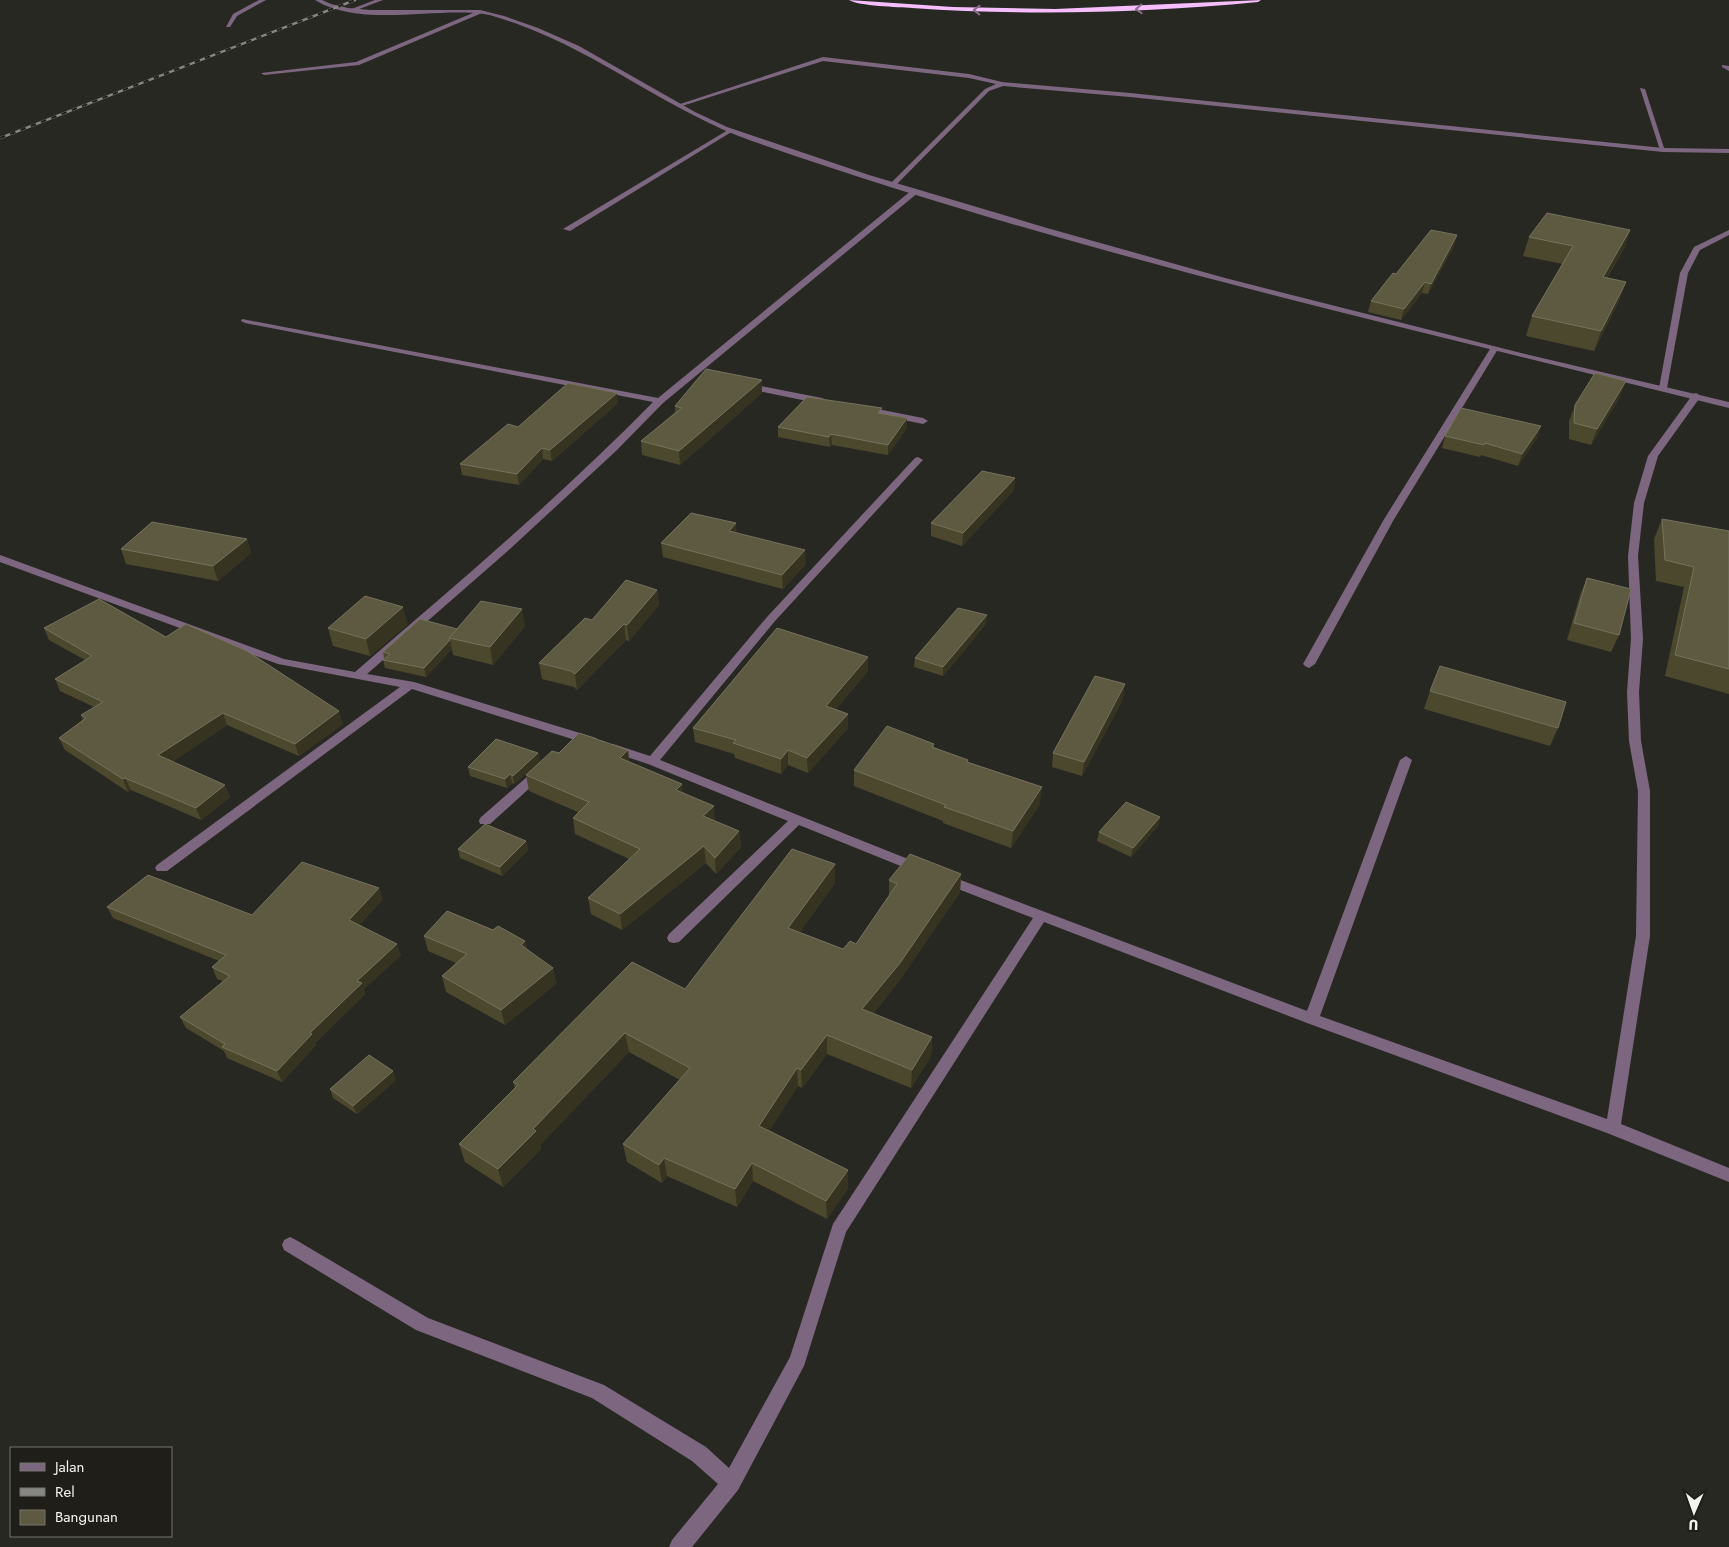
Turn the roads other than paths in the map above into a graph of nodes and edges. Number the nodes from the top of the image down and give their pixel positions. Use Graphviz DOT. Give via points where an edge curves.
graph roads {
  1 [pos="263,0"];
  2 [pos="318,0"];
  3 [pos="380,0"];
  4 [pos="852,0"];
  5 [pos="1258,0"];
  6 [pos="352,10"];
  7 [pos="480,12"];
  8 [pos="228,26"];
  9 [pos="264,73"];
  10 [pos="1002,84"];
  11 [pos="1642,89"];
  12 [pos="680,105"];
  13 [pos="730,130"];
  14 [pos="1663,150"];
  15 [pos="1729,151"];
  16 [pos="894,185"];
  17 [pos="915,192"];
  18 [pos="567,229"];
  19 [pos="1729,232"];
  20 [pos="245,321"];
  21 [pos="1494,349"];
  22 [pos="738,385"];
  23 [pos="1664,388"];
  24 [pos="1696,396"];
  25 [pos="660,401"];
  26 [pos="836,404"];
  27 [pos="1729,405"];
  28 [pos="855,408"];
  29 [pos="923,421"];
  30 [pos="918,460"];
  31 [pos="0,558"];
  32 [pos="1309,664"];
  33 [pos="358,675"];
  34 [pos="410,685"];
  35 [pos="579,736"];
  36 [pos="565,750"];
  37 [pos="1406,760"];
  38 [pos="652,761"];
  39 [pos="550,762"];
  40 [pos="798,819"];
  41 [pos="486,821"];
  42 [pos="162,868"];
  43 [pos="1041,916"];
  44 [pos="674,938"];
  45 [pos="1312,1019"];
  46 [pos="1612,1128"];
  47 [pos="1729,1175"];
  48 [pos="290,1244"];
  49 [pos="730,1483"];
  50 [pos="680,1547"];
  1 -- 8 [label="street" via="236,15"];
  2 -- 6 [label="street" via="326,6"];
  3 -- 6 [label="street"];
  5 -- 4 [label="highway, one-way" via="1071,12 924,8"];
  6 -- 7 [label="street"];
  7 -- 9 [label="street" via="357,64"];
  7 -- 12 [label="street" via="511,19 598,57"];
  10 -- 12 [label="street" via="969,76 823,59"];
  10 -- 14 [label="street"];
  10 -- 16 [label="street" via="987,90"];
  11 -- 14 [label="street"];
  12 -- 13 [label="street"];
  13 -- 16 [label="street"];
  13 -- 18 [label="street"];
  14 -- 15 [label="street"];
  16 -- 17 [label="street"];
  17 -- 21 [label="street" via="1182,268"];
  17 -- 25 [label="street" via="695,376"];
  19 -- 23 [label="street" via="1697,249 1684,273"];
  20 -- 25 [label="street"];
  21 -- 23 [label="street"];
  21 -- 32 [label="street" via="1388,521"];
  22 -- 26 [label="street"];
  23 -- 24 [label="street"];
  24 -- 27 [label="street"];
  24 -- 46 [label="street" via="1653,456 1639,503 1634,547 1637,639 1633,692 1635,741 1644,791 1643,936"];
  25 -- 33 [label="street" via="613,449 507,546"];
  28 -- 29 [label="street"];
  30 -- 38 [label="street" via="770,619"];
  31 -- 33 [label="street" via="282,662"];
  33 -- 34 [label="street"];
  34 -- 35 [label="street"];
  34 -- 42 [label="street"];
  35 -- 36 [label="street"];
  35 -- 38 [label="street"];
  37 -- 45 [label="street"];
  38 -- 40 [label="street"];
  39 -- 41 [label="street"];
  40 -- 43 [label="street"];
  40 -- 44 [label="street"];
  43 -- 45 [label="street"];
  43 -- 49 [label="street" via="839,1229 798,1360"];
  45 -- 46 [label="street"];
  46 -- 47 [label="street"];
  48 -- 49 [label="street" via="422,1324 598,1391 699,1454"];
  49 -- 50 [label="street"];
}
